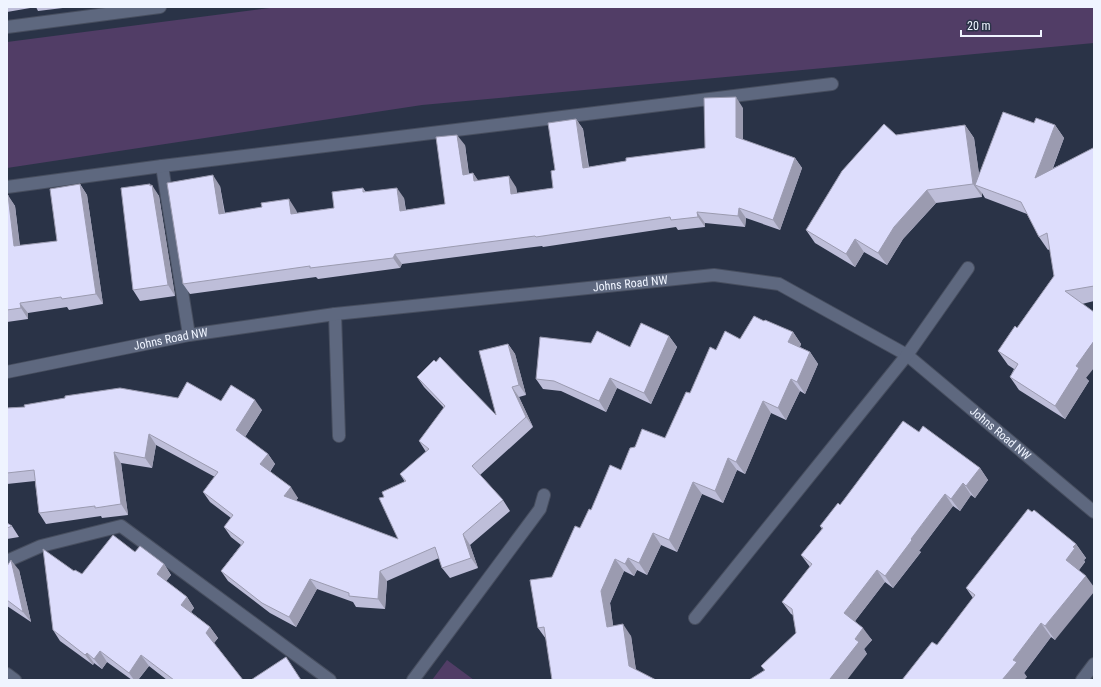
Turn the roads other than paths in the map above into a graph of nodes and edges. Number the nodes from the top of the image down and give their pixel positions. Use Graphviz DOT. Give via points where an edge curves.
graph roads {
  1 [pos="160,7"];
  2 [pos="7,27"];
  3 [pos="832,84"];
  4 [pos="162,166"];
  5 [pos="7,188"];
  6 [pos="968,268"];
  7 [pos="335,314"];
  8 [pos="189,335"];
  9 [pos="907,355"];
  10 [pos="7,372"];
  11 [pos="338,436"];
  12 [pos="544,495"];
  13 [pos="1094,512"];
  14 [pos="7,561"];
  15 [pos="695,618"];
  16 [pos="1094,664"];
  17 [pos="7,674"];
  18 [pos="15,680"];
  19 [pos="330,680"];
  20 [pos="413,680"];
  21 [pos="1082,680"];
  1 -- 2 [label="street"];
  3 -- 4 [label="street"];
  4 -- 5 [label="street"];
  4 -- 8 [label="street"];
  6 -- 9 [label="street"];
  7 -- 8 [label="street, Johns Road NW"];
  7 -- 9 [label="street, Johns Road NW" via="714,275 778,284"];
  7 -- 11 [label="street"];
  8 -- 10 [label="street, Johns Road NW"];
  9 -- 13 [label="street, Johns Road NW"];
  9 -- 15 [label="street"];
  12 -- 20 [label="street" via="540,509"];
  14 -- 19 [label="street" via="41,546 121,526"];
  16 -- 21 [label="street"];
  17 -- 18 [label="street"];
}
